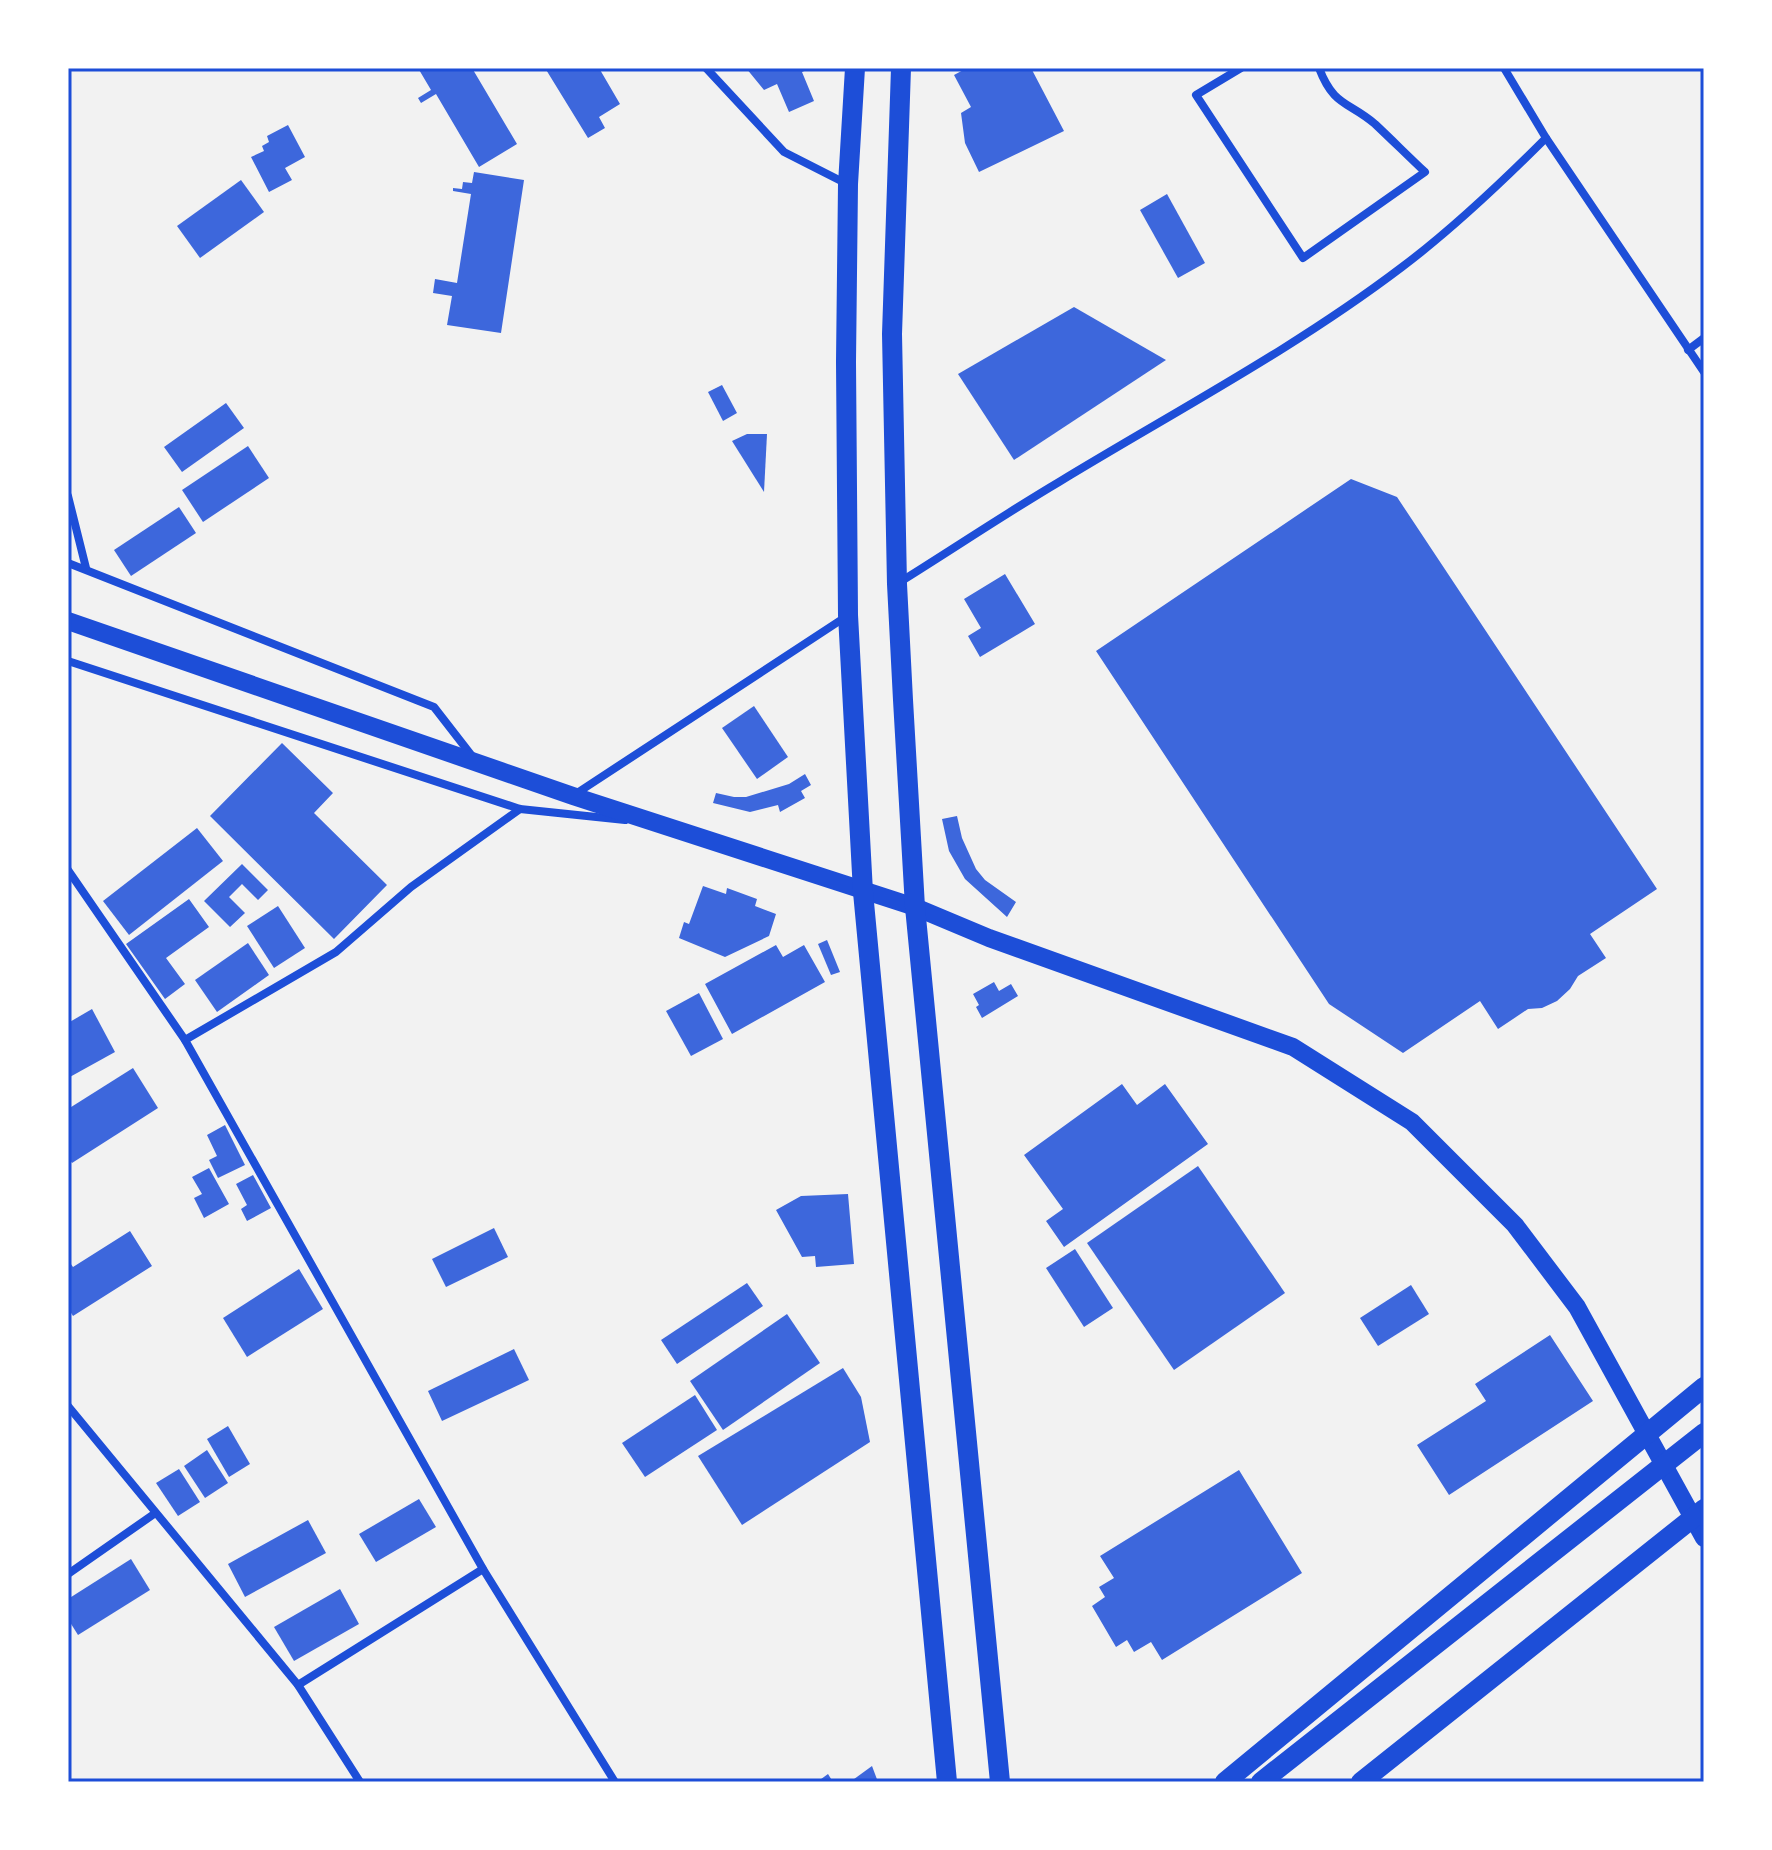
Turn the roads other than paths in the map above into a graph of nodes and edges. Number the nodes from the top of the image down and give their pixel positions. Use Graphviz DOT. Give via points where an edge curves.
graph roads {
  1 [pos="706,68"];
  2 [pos="855,68"];
  3 [pos="901,68"];
  4 [pos="1241,68"];
  5 [pos="1319,68"];
  6 [pos="1504,68"];
  7 [pos="1546,138"];
  8 [pos="848,184"];
  9 [pos="1704,338"];
  10 [pos="1688,350"];
  11 [pos="1704,372"];
  12 [pos="68,496"];
  13 [pos="68,563"];
  14 [pos="86,568"];
  15 [pos="897,584"];
  16 [pos="848,615"];
  17 [pos="68,621"];
  18 [pos="68,661"];
  19 [pos="477,762"];
  20 [pos="573,796"];
  21 [pos="520,809"];
  22 [pos="653,823"];
  23 [pos="68,870"];
  24 [pos="863,892"];
  25 [pos="915,907"];
  26 [pos="185,1040"];
  27 [pos="1704,1387"];
  28 [pos="68,1406"];
  29 [pos="1647,1432"];
  30 [pos="1704,1433"];
  31 [pos="1698,1513"];
  32 [pos="154,1514"];
  33 [pos="1704,1538"];
  34 [pos="483,1569"];
  35 [pos="68,1574"];
  36 [pos="298,1685"];
  37 [pos="995,1721"];
  38 [pos="360,1782"];
  39 [pos="615,1782"];
  40 [pos="947,1782"];
  41 [pos="1000,1782"];
  42 [pos="1009,1782"];
  43 [pos="1225,1782"];
  44 [pos="1261,1782"];
  45 [pos="1361,1782"];
  1 -- 8 [label="street" via="784,152"];
  2 -- 8 [label="highway"];
  3 -- 15 [label="highway" via="892,334"];
  4 -- 5 [label="street" via="1196,95 1303,258 1425,172 1371,121 1339,102"];
  6 -- 7 [label="street"];
  7 -- 10 [label="street"];
  7 -- 15 [label="street" via="1492,192 1329,319"];
  8 -- 16 [label="highway"];
  9 -- 10 [label="street"];
  10 -- 11 [label="street"];
  12 -- 14 [label="street"];
  13 -- 14 [label="street"];
  14 -- 19 [label="street" via="434,707"];
  15 -- 25 [label="highway"];
  16 -- 20 [label="street"];
  16 -- 24 [label="highway"];
  17 -- 19 [label="main road"];
  18 -- 21 [label="street"];
  19 -- 20 [label="main road"];
  20 -- 22 [label="main road"];
  21 -- 22 [label="street"];
  21 -- 26 [label="street" via="411,887 336,952"];
  22 -- 24 [label="main road"];
  23 -- 26 [label="street"];
  24 -- 25 [label="main road"];
  24 -- 40 [label="highway"];
  25 -- 29 [label="main road" via="1293,1047 1412,1122 1515,1225 1568,1295"];
  25 -- 37 [label="highway"];
  26 -- 34 [label="street"];
  27 -- 29 [label="highway"];
  28 -- 32 [label="street"];
  29 -- 31 [label="main road"];
  29 -- 43 [label="highway"];
  30 -- 44 [label="highway"];
  31 -- 33 [label="main road"];
  31 -- 45 [label="highway"];
  32 -- 35 [label="street"];
  32 -- 36 [label="street"];
  34 -- 36 [label="street"];
  34 -- 39 [label="street"];
  36 -- 38 [label="street"];
  37 -- 41 [label="highway"];
  37 -- 42 [label="highway"];
}
